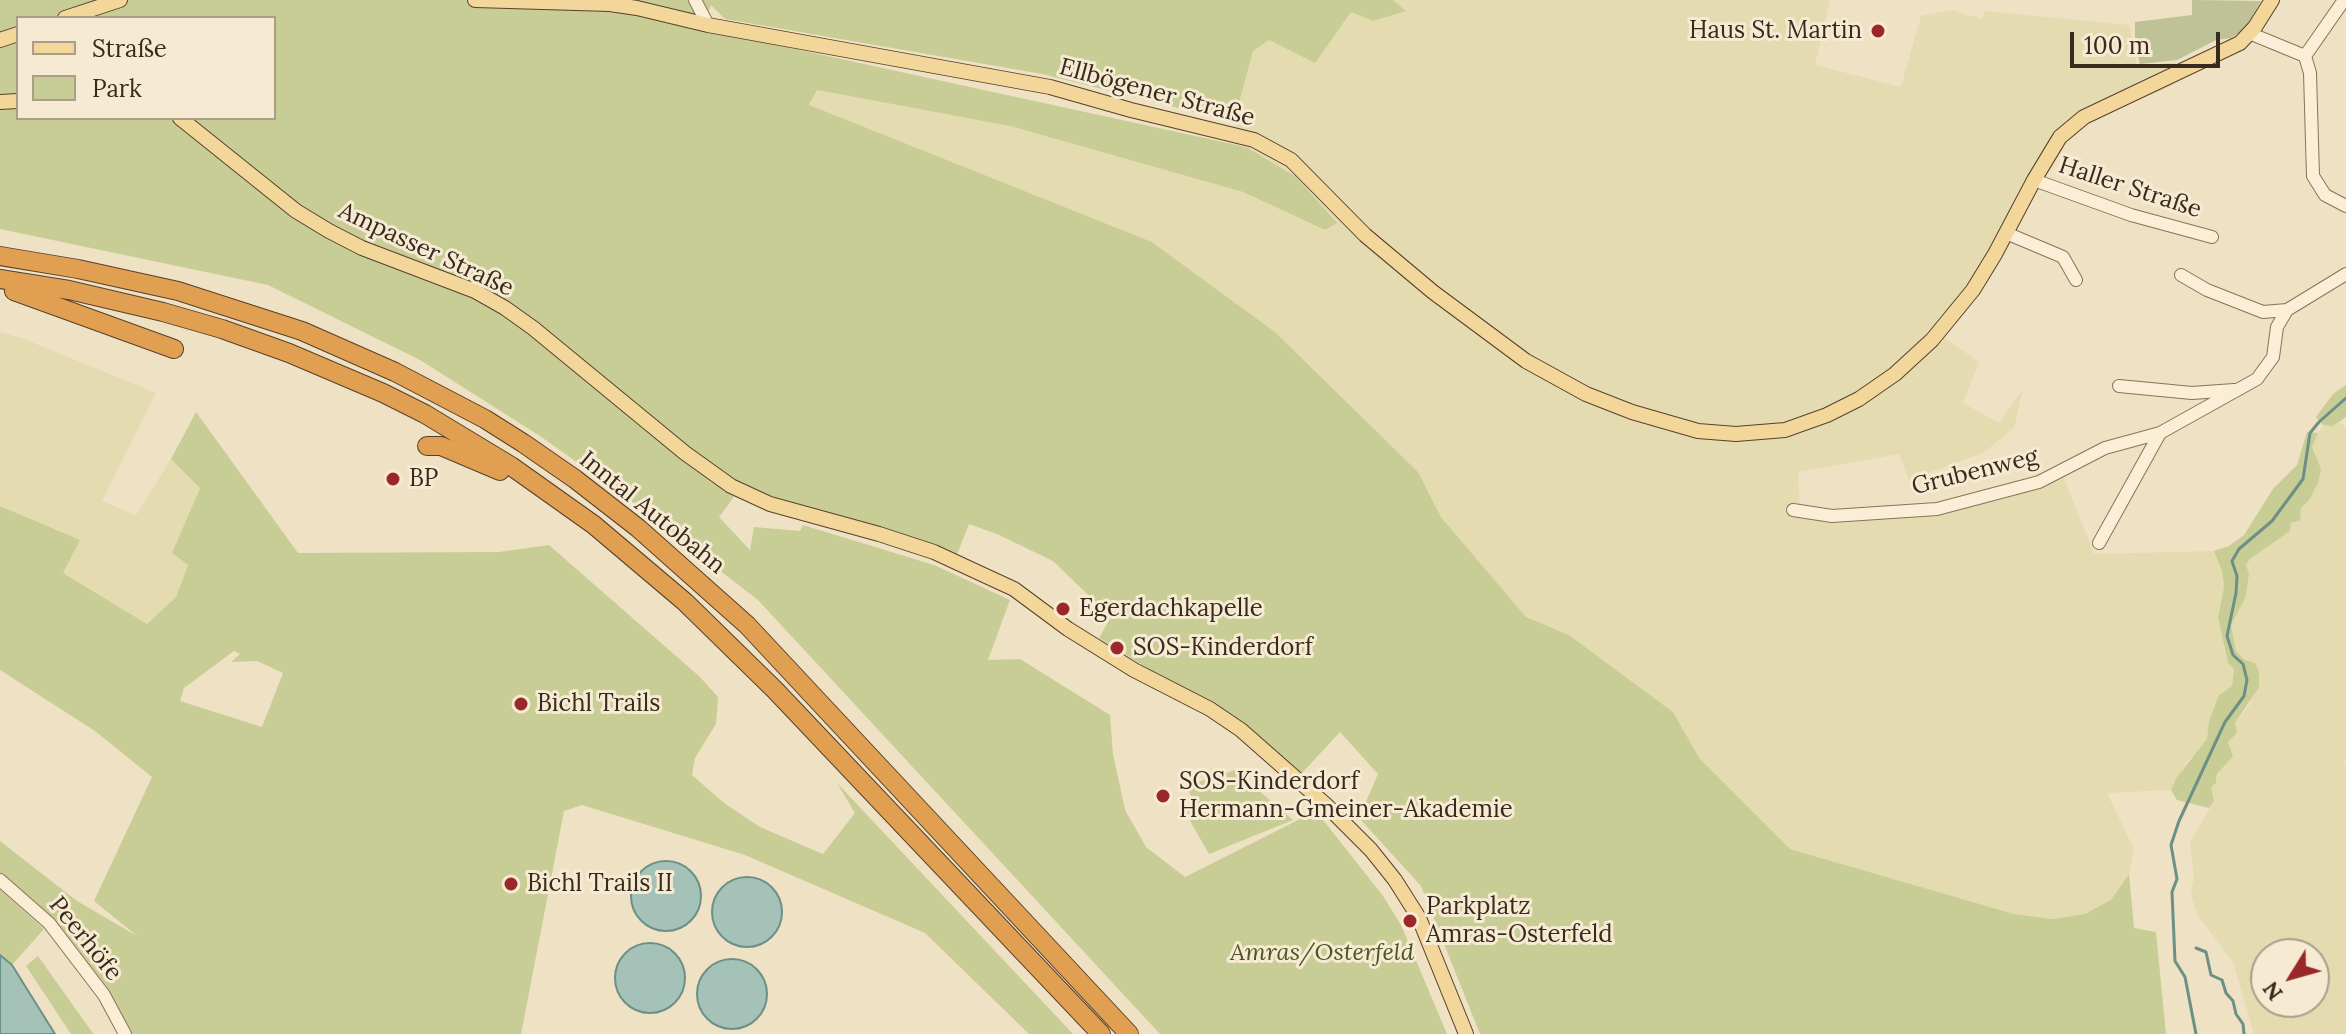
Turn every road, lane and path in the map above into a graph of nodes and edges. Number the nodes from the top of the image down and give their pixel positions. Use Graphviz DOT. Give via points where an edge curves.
graph roads {
  1 [pos="120,0"];
  2 [pos="475,0"];
  3 [pos="695,0"];
  4 [pos="2272,0"];
  5 [pos="2344,0"];
  6 [pos="71,16"];
  7 [pos="708,25"];
  8 [pos="2249,33"];
  9 [pos="2305,56"];
  10 [pos="182,120"];
  11 [pos="2034,180"];
  12 [pos="2346,206"];
  13 [pos="2006,233"];
  14 [pos="2212,237"];
  15 [pos="0,256"];
  16 [pos="2346,274"];
  17 [pos="2181,275"];
  18 [pos="0,279"];
  19 [pos="2076,280"];
  20 [pos="0,288"];
  21 [pos="2287,310"];
  22 [pos="1947,323"];
  23 [pos="174,349"];
  24 [pos="2119,386"];
  25 [pos="2237,390"];
  26 [pos="2160,433"];
  27 [pos="427,446"];
  28 [pos="533,481"];
  29 [pos="1793,510"];
  30 [pos="2099,543"];
  31 [pos="0,880"];
  32 [pos="1096,1029"];
  33 [pos="125,1034"];
  34 [pos="1129,1034"];
  35 [pos="1466,1034"];
  1 -- 6 [label="main road"];
  2 -- 7 [label="main road, Ellbögener Straße" via="620,5"];
  3 -- 7 [label="street"];
  4 -- 8 [label="main road, Haller Straße"];
  5 -- 9 [label="street"];
  7 -- 22 [label="main road, Ellbögener Straße" via="1050,87 1254,140 1298,166 1365,235 1503,346 1586,394 1678,427 1751,434 1815,420 1878,386"];
  8 -- 9 [label="street"];
  8 -- 11 [label="main road, Haller Straße" via="2240,43 2084,117 2060,137"];
  9 -- 12 [label="street" via="2313,176 2325,195"];
  10 -- 35 [label="main road, Ampasser Straße" via="329,231 505,308 731,486 770,504 934,552 1003,583 1134,670 1241,730 1325,804 1395,880 1419,918"];
  11 -- 13 [label="main road, Haller Straße"];
  11 -- 14 [label="street, Haller Straße"];
  13 -- 19 [label="street" via="2063,257"];
  13 -- 22 [label="main road, Haller Straße"];
  15 -- 34 [label="highway, Inntal Autobahn" via="178,291 302,331 395,372 523,443 638,528 747,625"];
  16 -- 21 [label="street"];
  17 -- 21 [label="street" via="2263,312"];
  18 -- 28 [label="highway, Inntal Autobahn" via="163,312 289,353 425,414"];
  20 -- 23 [label="highway"];
  21 -- 25 [label="street, Grubenweg" via="2266,370"];
  24 -- 25 [label="street" via="2192,393"];
  25 -- 26 [label="street, Grubenweg"];
  26 -- 29 [label="street, Grubenweg" via="2105,448 2039,482 1937,509 1832,516"];
  26 -- 30 [label="street"];
  27 -- 28 [label="highway" via="441,446"];
  28 -- 32 [label="highway, Inntal Autobahn" via="685,602"];
  31 -- 33 [label="street, Peerhöfe" via="49,923 104,995"];
}
